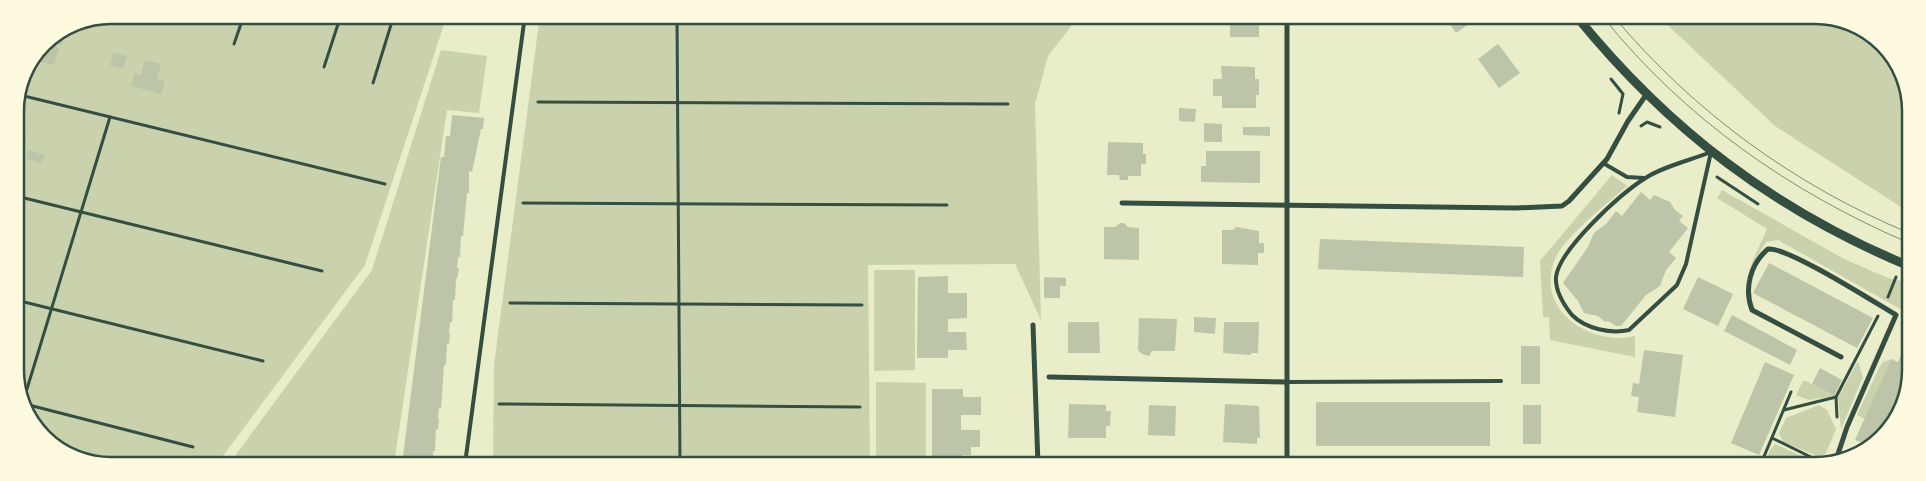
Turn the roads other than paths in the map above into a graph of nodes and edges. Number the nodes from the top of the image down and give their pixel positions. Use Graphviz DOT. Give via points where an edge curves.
graph roads {
  1 [pos="524,24"];
  2 [pos="1287,24"];
  3 [pos="1583,24"];
  4 [pos="1646,95"];
  5 [pos="1711,152"];
  6 [pos="1603,164"];
  7 [pos="1644,178"];
  8 [pos="1122,203"];
  9 [pos="1286,206"];
  10 [pos="1902,263"];
  11 [pos="1033,325"];
  12 [pos="1841,357"];
  13 [pos="1048,377"];
  14 [pos="1502,381"];
  15 [pos="1287,382"];
  16 [pos="1838,454"];
  17 [pos="466,457"];
  18 [pos="1038,457"];
  19 [pos="1287,457"];
  1 -- 17 [label="lane"];
  2 -- 9 [label="street"];
  3 -- 4 [label="street"];
  4 -- 5 [label="street"];
  4 -- 6 [label="street"];
  5 -- 7 [label="lane"];
  5 -- 7 [label="lane" via="1686,264 1676,285 1629,330 1606,331 1575,318 1565,307 1556,278 1567,253 1597,219"];
  5 -- 10 [label="street" via="1748,180 1794,207 1856,242"];
  6 -- 7 [label="lane" via="1627,177"];
  6 -- 9 [label="street" via="1562,206"];
  8 -- 9 [label="street"];
  9 -- 15 [label="street"];
  11 -- 18 [label="street"];
  12 -- 16 [label="street" via="1752,310 1747,285 1768,249 1780,250 1896,315"];
  13 -- 15 [label="street"];
  14 -- 15 [label="lane"];
  15 -- 19 [label="street"];
}
